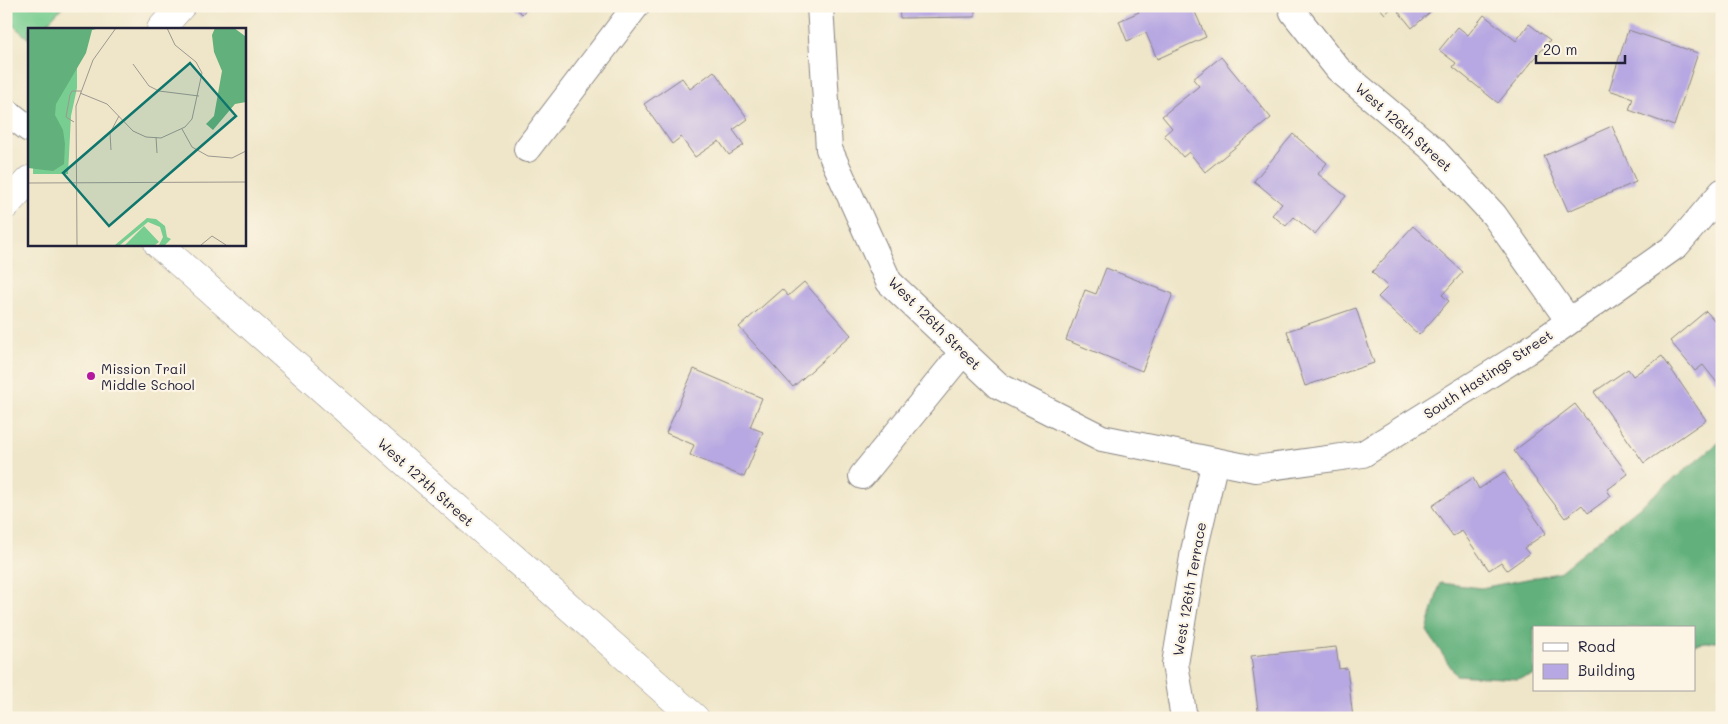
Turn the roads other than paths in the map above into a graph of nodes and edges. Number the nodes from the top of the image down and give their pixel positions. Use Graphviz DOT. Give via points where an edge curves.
graph roads {
  1 [pos="181,6"];
  2 [pos="636,6"];
  3 [pos="820,6"];
  4 [pos="1291,6"];
  5 [pos="163,28"];
  6 [pos="6,111"];
  7 [pos="28,128"];
  8 [pos="528,149"];
  9 [pos="28,181"];
  10 [pos="1722,192"];
  11 [pos="6,206"];
  12 [pos="159,245"];
  13 [pos="1569,321"];
  14 [pos="963,352"];
  15 [pos="1215,461"];
  16 [pos="862,476"];
  17 [pos="694,718"];
  18 [pos="1184,718"];
  1 -- 5 [label="street"];
  2 -- 8 [label="street"];
  3 -- 14 [label="street, West 126th Street" via="829,149 889,282"];
  4 -- 13 [label="street, West 126th Street" via="1338,69 1434,150 1494,215"];
  6 -- 7 [label="street"];
  9 -- 11 [label="street"];
  10 -- 13 [label="street, South Hastings Street" via="1677,245"];
  12 -- 17 [label="street, West 127th Street"];
  13 -- 15 [label="street, South Hastings Street" via="1526,352 1363,454 1255,469"];
  14 -- 15 [label="street, West 126th Street" via="999,386 1102,438"];
  14 -- 16 [label="street"];
  15 -- 18 [label="street, West 126th Terrace" via="1194,551 1175,664"];
}
